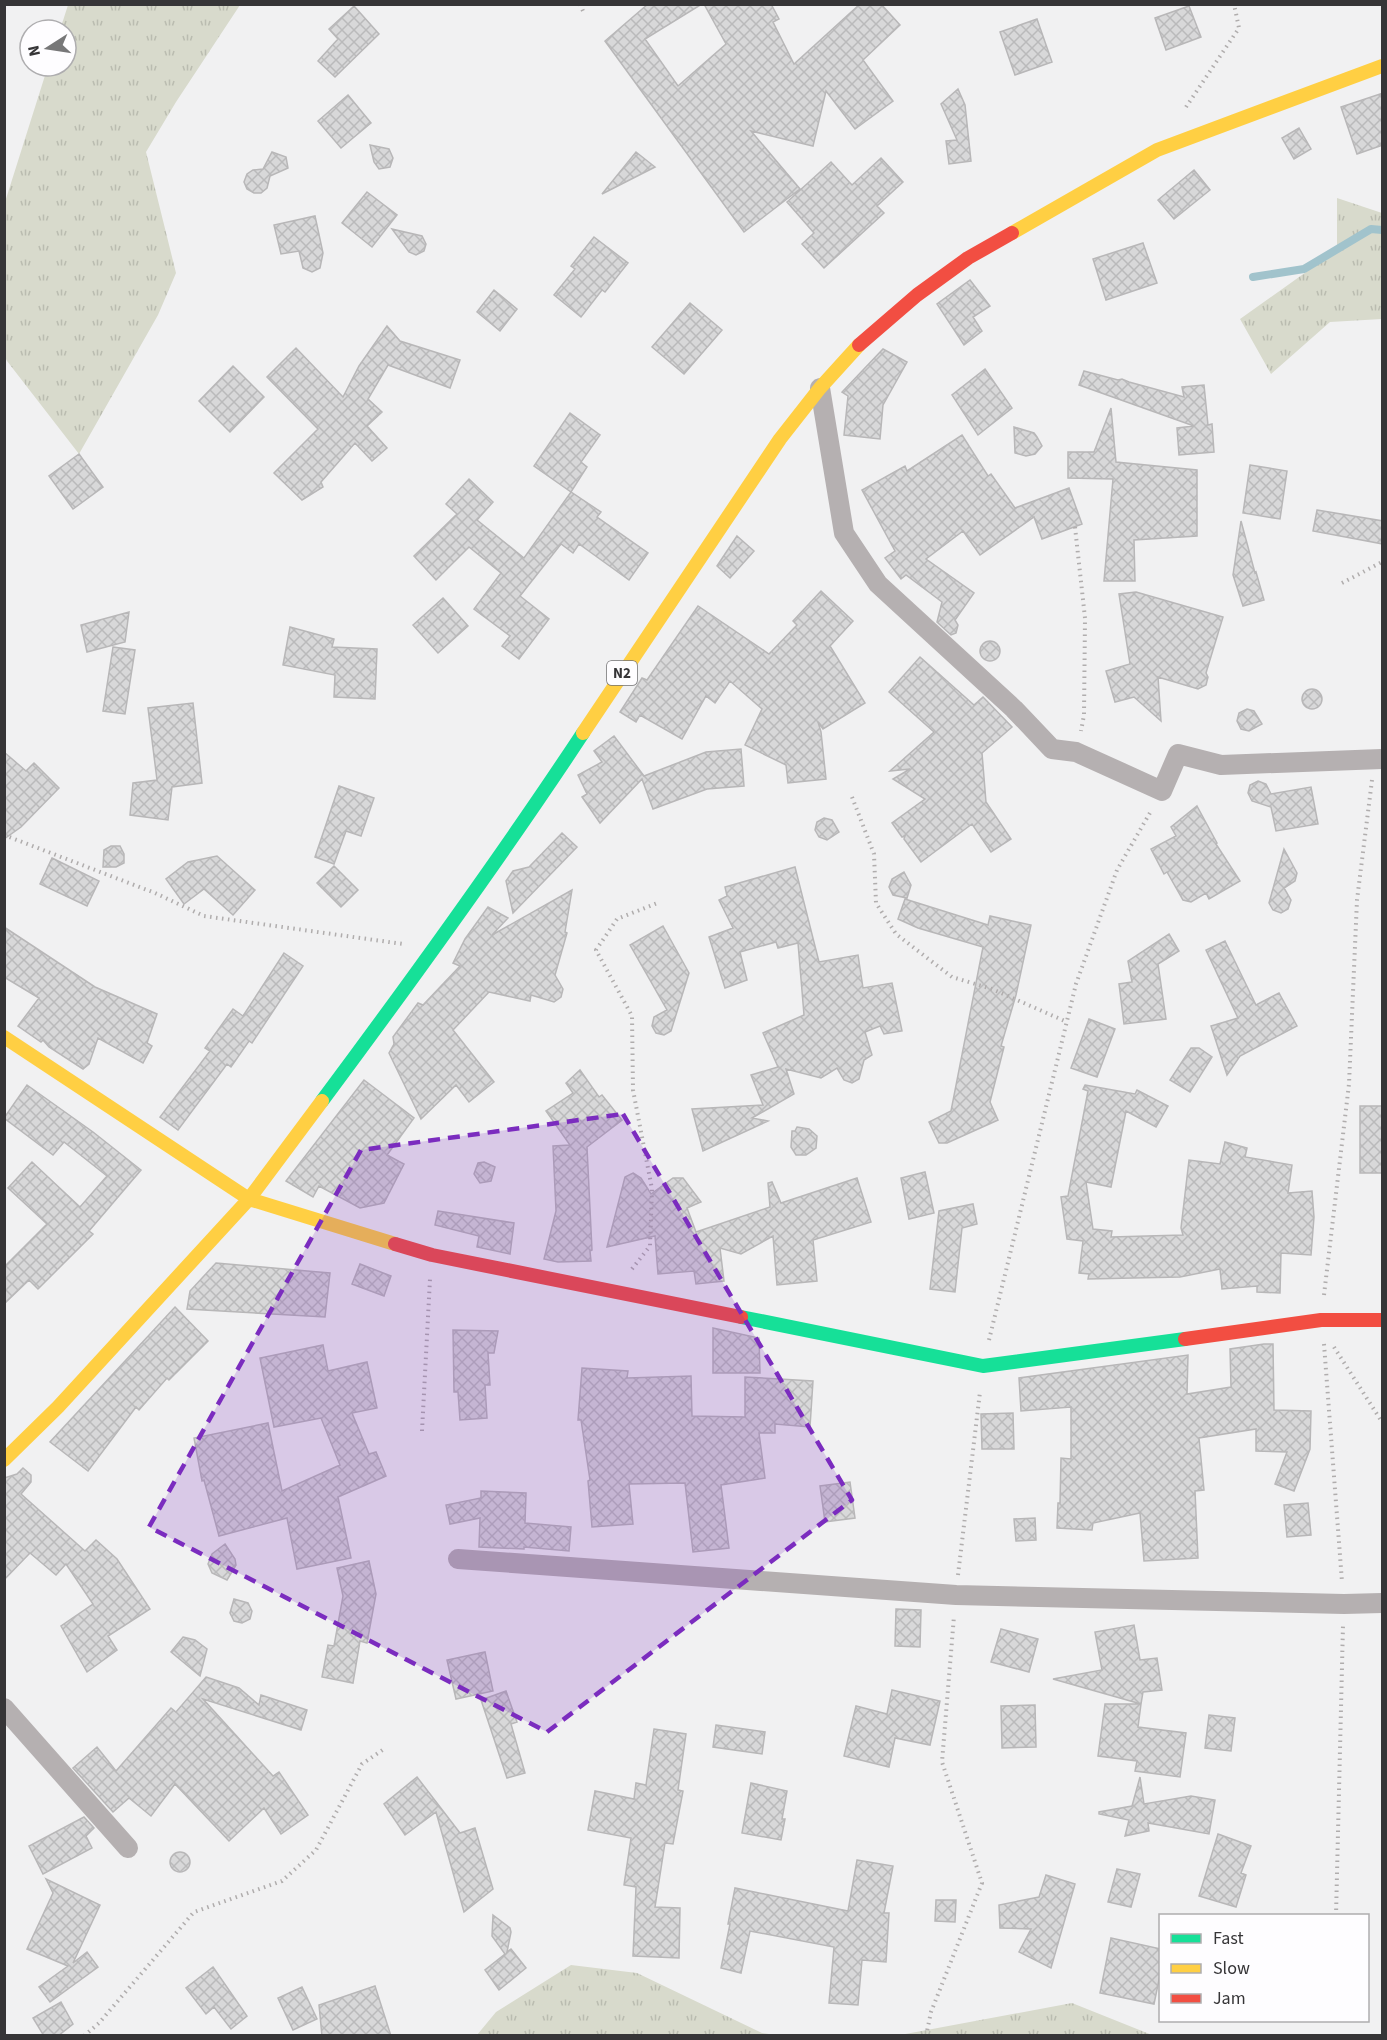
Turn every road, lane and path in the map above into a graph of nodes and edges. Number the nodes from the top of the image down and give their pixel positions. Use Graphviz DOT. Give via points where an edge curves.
graph roads {
  1 [pos="580,4"];
  2 [pos="1234,4"];
  3 [pos="583,11"];
  4 [pos="1383,66"];
  5 [pos="1183,112"];
  6 [pos="820,388"];
  7 [pos="1075,527"];
  8 [pos="1383,562"];
  9 [pos="1342,583"];
  10 [pos="1076,752"];
  11 [pos="1383,759"];
  12 [pos="1162,791"];
  13 [pos="852,797"];
  14 [pos="4,835"];
  15 [pos="660,902"];
  16 [pos="436,948"];
  17 [pos="1067,1022"];
  18 [pos="4,1036"];
  19 [pos="249,1199"];
  20 [pos="432,1255"];
  21 [pos="615,1291"];
  22 [pos="1383,1320"];
  23 [pos="1329,1339"];
  24 [pos="983,1366"];
  25 [pos="1383,1422"];
  26 [pos="422,1431"];
  27 [pos="4,1460"];
  28 [pos="458,1559"];
  29 [pos="956,1595"];
  30 [pos="1383,1603"];
  31 [pos="4,1708"];
  32 [pos="384,1749"];
  33 [pos="128,1848"];
  34 [pos="84,2036"];
  35 [pos="926,2036"];
  1 -- 3 [label="path"];
  2 -- 5 [label="path" via="1239,28"];
  4 -- 6 [label="main road, N2" via="1157,150 1047,211 968,258 917,295 862,342"];
  6 -- 10 [label="street" via="844,533 878,584 1014,708 1052,749"];
  6 -- 16 [label="main road, N2" via="773,448 526,820"];
  7 -- 10 [label="path" via="1085,618 1084,715"];
  8 -- 9 [label="path"];
  10 -- 12 [label="street"];
  11 -- 12 [label="street" via="1221,765 1178,754"];
  12 -- 17 [label="path" via="1117,870 1076,984"];
  13 -- 17 [label="path" via="874,854 876,903 896,934 952,977 992,988"];
  14 -- 16 [label="path" via="204,916"];
  15 -- 21 [label="path" via="617,919 596,950 632,1016 633,1090 652,1189 650,1246"];
  16 -- 19 [label="main road, N2"];
  17 -- 24 [label="path"];
  18 -- 19 [label="main road"];
  19 -- 20 [label="main road"];
  19 -- 27 [label="main road, N2" via="58,1407"];
  20 -- 21 [label="main road"];
  20 -- 26 [label="path"];
  21 -- 24 [label="main road"];
  22 -- 24 [label="main road" via="1322,1320"];
  23 -- 25 [label="path"];
  24 -- 29 [label="path"];
  28 -- 29 [label="street"];
  29 -- 30 [label="street"];
  29 -- 35 [label="path" via="942,1762 982,1883 931,2012"];
  31 -- 33 [label="street"];
  32 -- 34 [label="path" via="362,1764 316,1850 282,1881 194,1912"];
}
